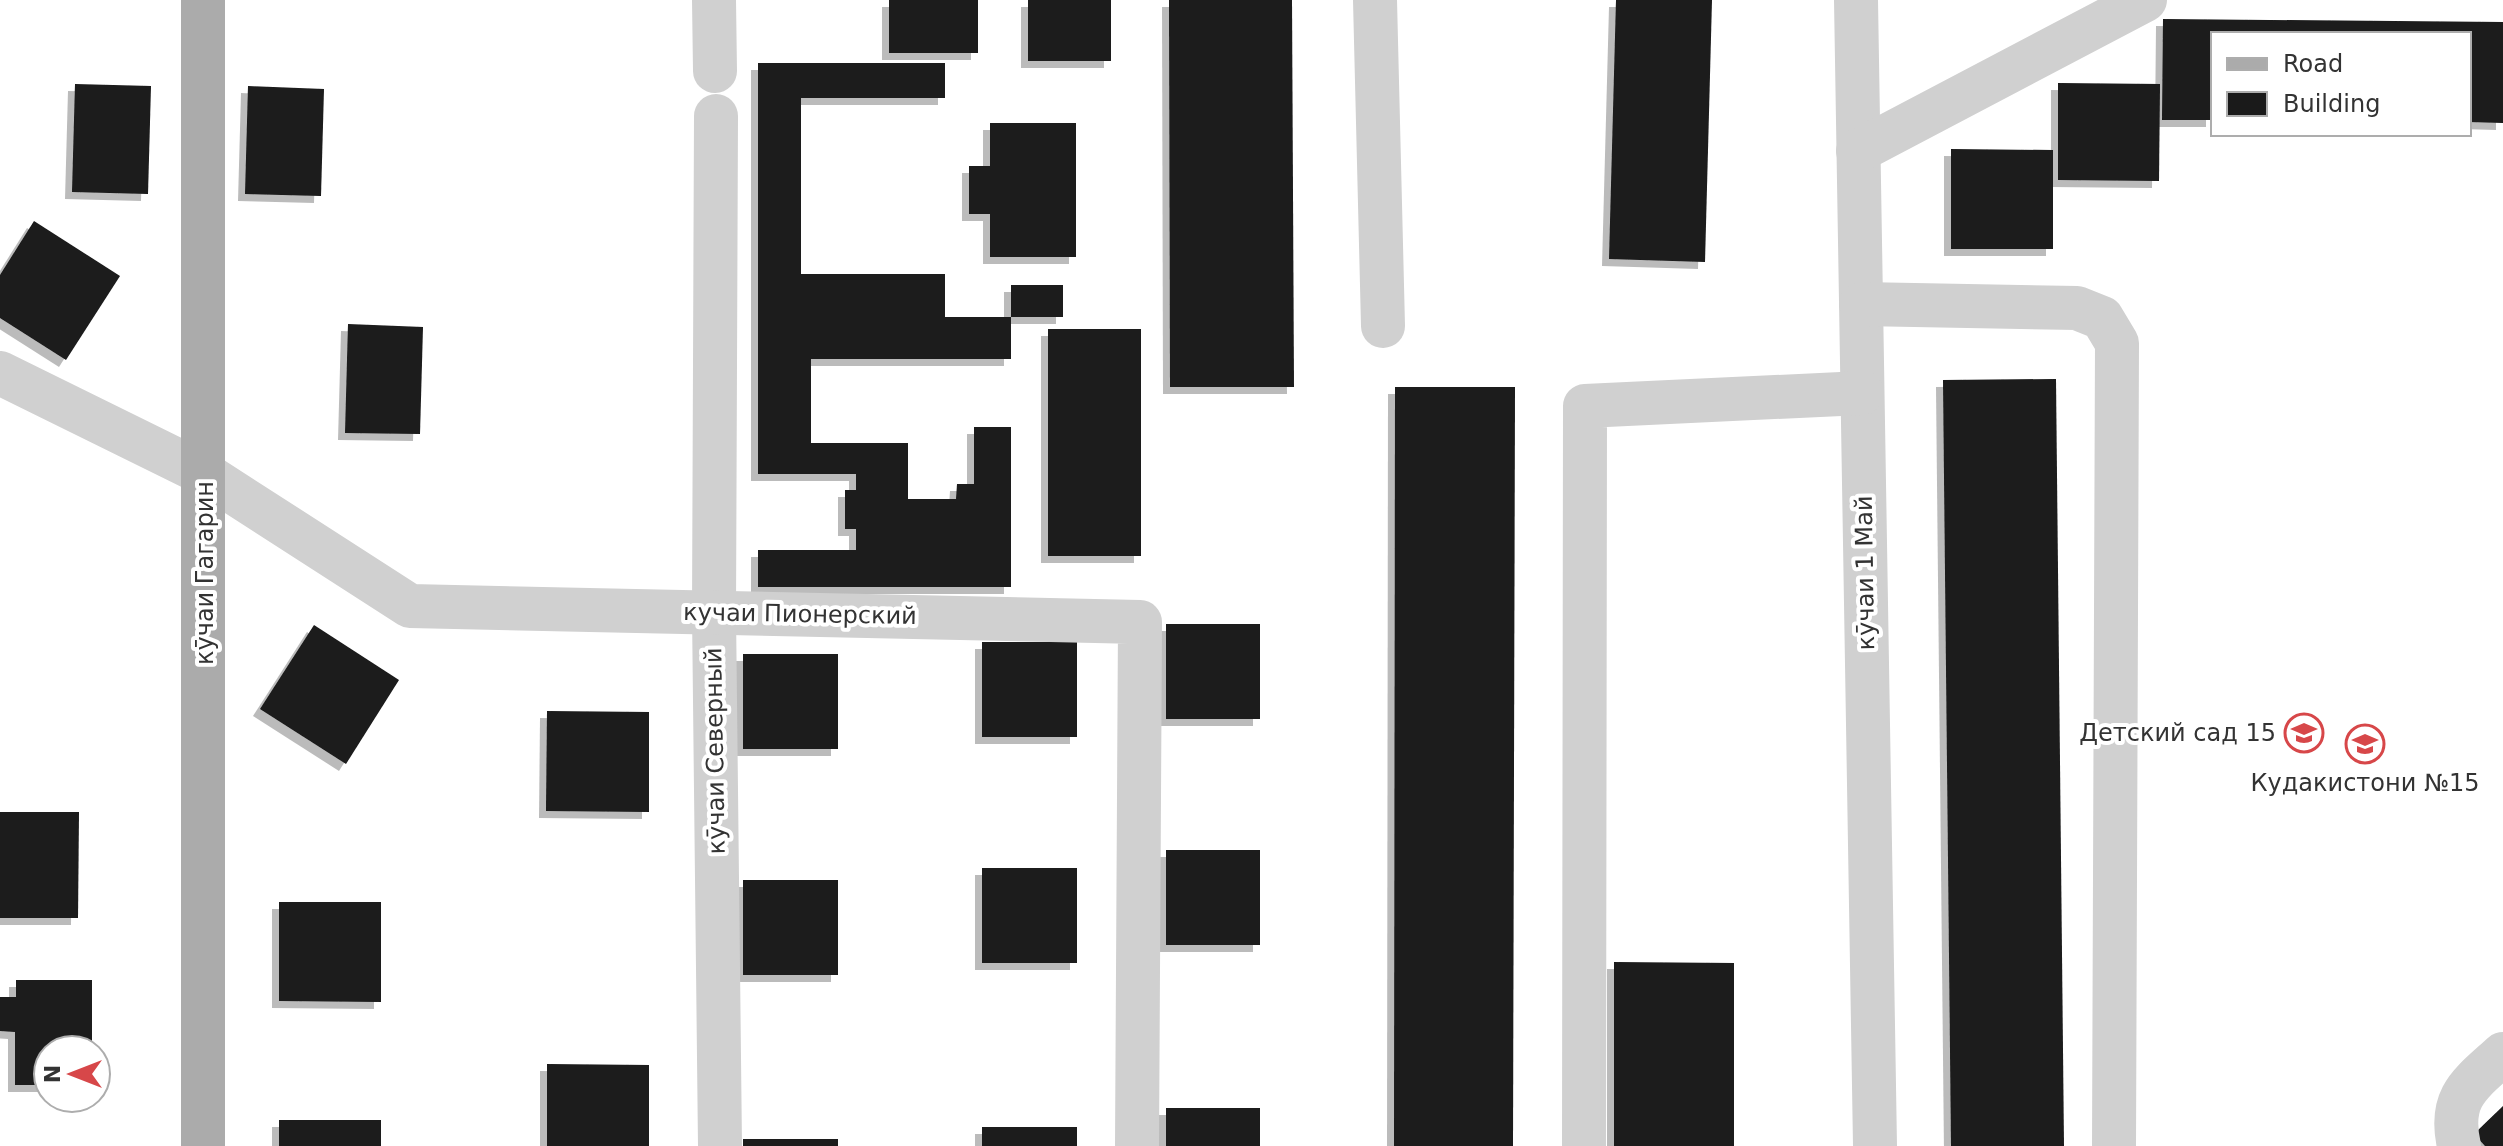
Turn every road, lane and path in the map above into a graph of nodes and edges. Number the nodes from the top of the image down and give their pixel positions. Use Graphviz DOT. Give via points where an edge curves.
graph roads {
  1 [pos="203,0"];
  2 [pos="714,0"];
  3 [pos="1375,0"];
  4 [pos="1856,0"];
  5 [pos="2145,0"];
  6 [pos="715,71"];
  7 [pos="716,116"];
  8 [pos="1858,151"];
  9 [pos="1861,304"];
  10 [pos="1383,326"];
  11 [pos="0,373"];
  12 [pos="1862,393"];
  13 [pos="205,474"];
  14 [pos="714,612"];
  15 [pos="2503,1054"];
  16 [pos="203,1146"];
  17 [pos="720,1146"];
  18 [pos="1137,1146"];
  19 [pos="1584,1146"];
  20 [pos="1875,1146"];
  21 [pos="2114,1146"];
  22 [pos="2459,1146"];
  1 -- 13 [label="main road, кӯчаи Гагарин"];
  2 -- 6 [label="street"];
  3 -- 10 [label="street"];
  4 -- 8 [label="street, кӯчаи 1 Май"];
  5 -- 8 [label="street"];
  7 -- 14 [label="street, кӯчаи Северный"];
  8 -- 9 [label="street, кӯчаи 1 Май"];
  9 -- 12 [label="street, кӯчаи 1 Май"];
  9 -- 21 [label="street" via="2077,308 2102,318 2117,343"];
  11 -- 13 [label="street, кучаи Пионерский"];
  12 -- 19 [label="street" via="1585,406"];
  12 -- 20 [label="street, кӯчаи 1 Май"];
  13 -- 14 [label="street, кучаи Пионерский" via="410,606"];
  13 -- 16 [label="main road, кӯчаи Гагарин"];
  14 -- 17 [label="street, кӯчаи Северный"];
  14 -- 18 [label="street, кучаи Пионерский" via="1140,622"];
  15 -- 22 [label="street" via="2463,1090 2453,1123"];
}
